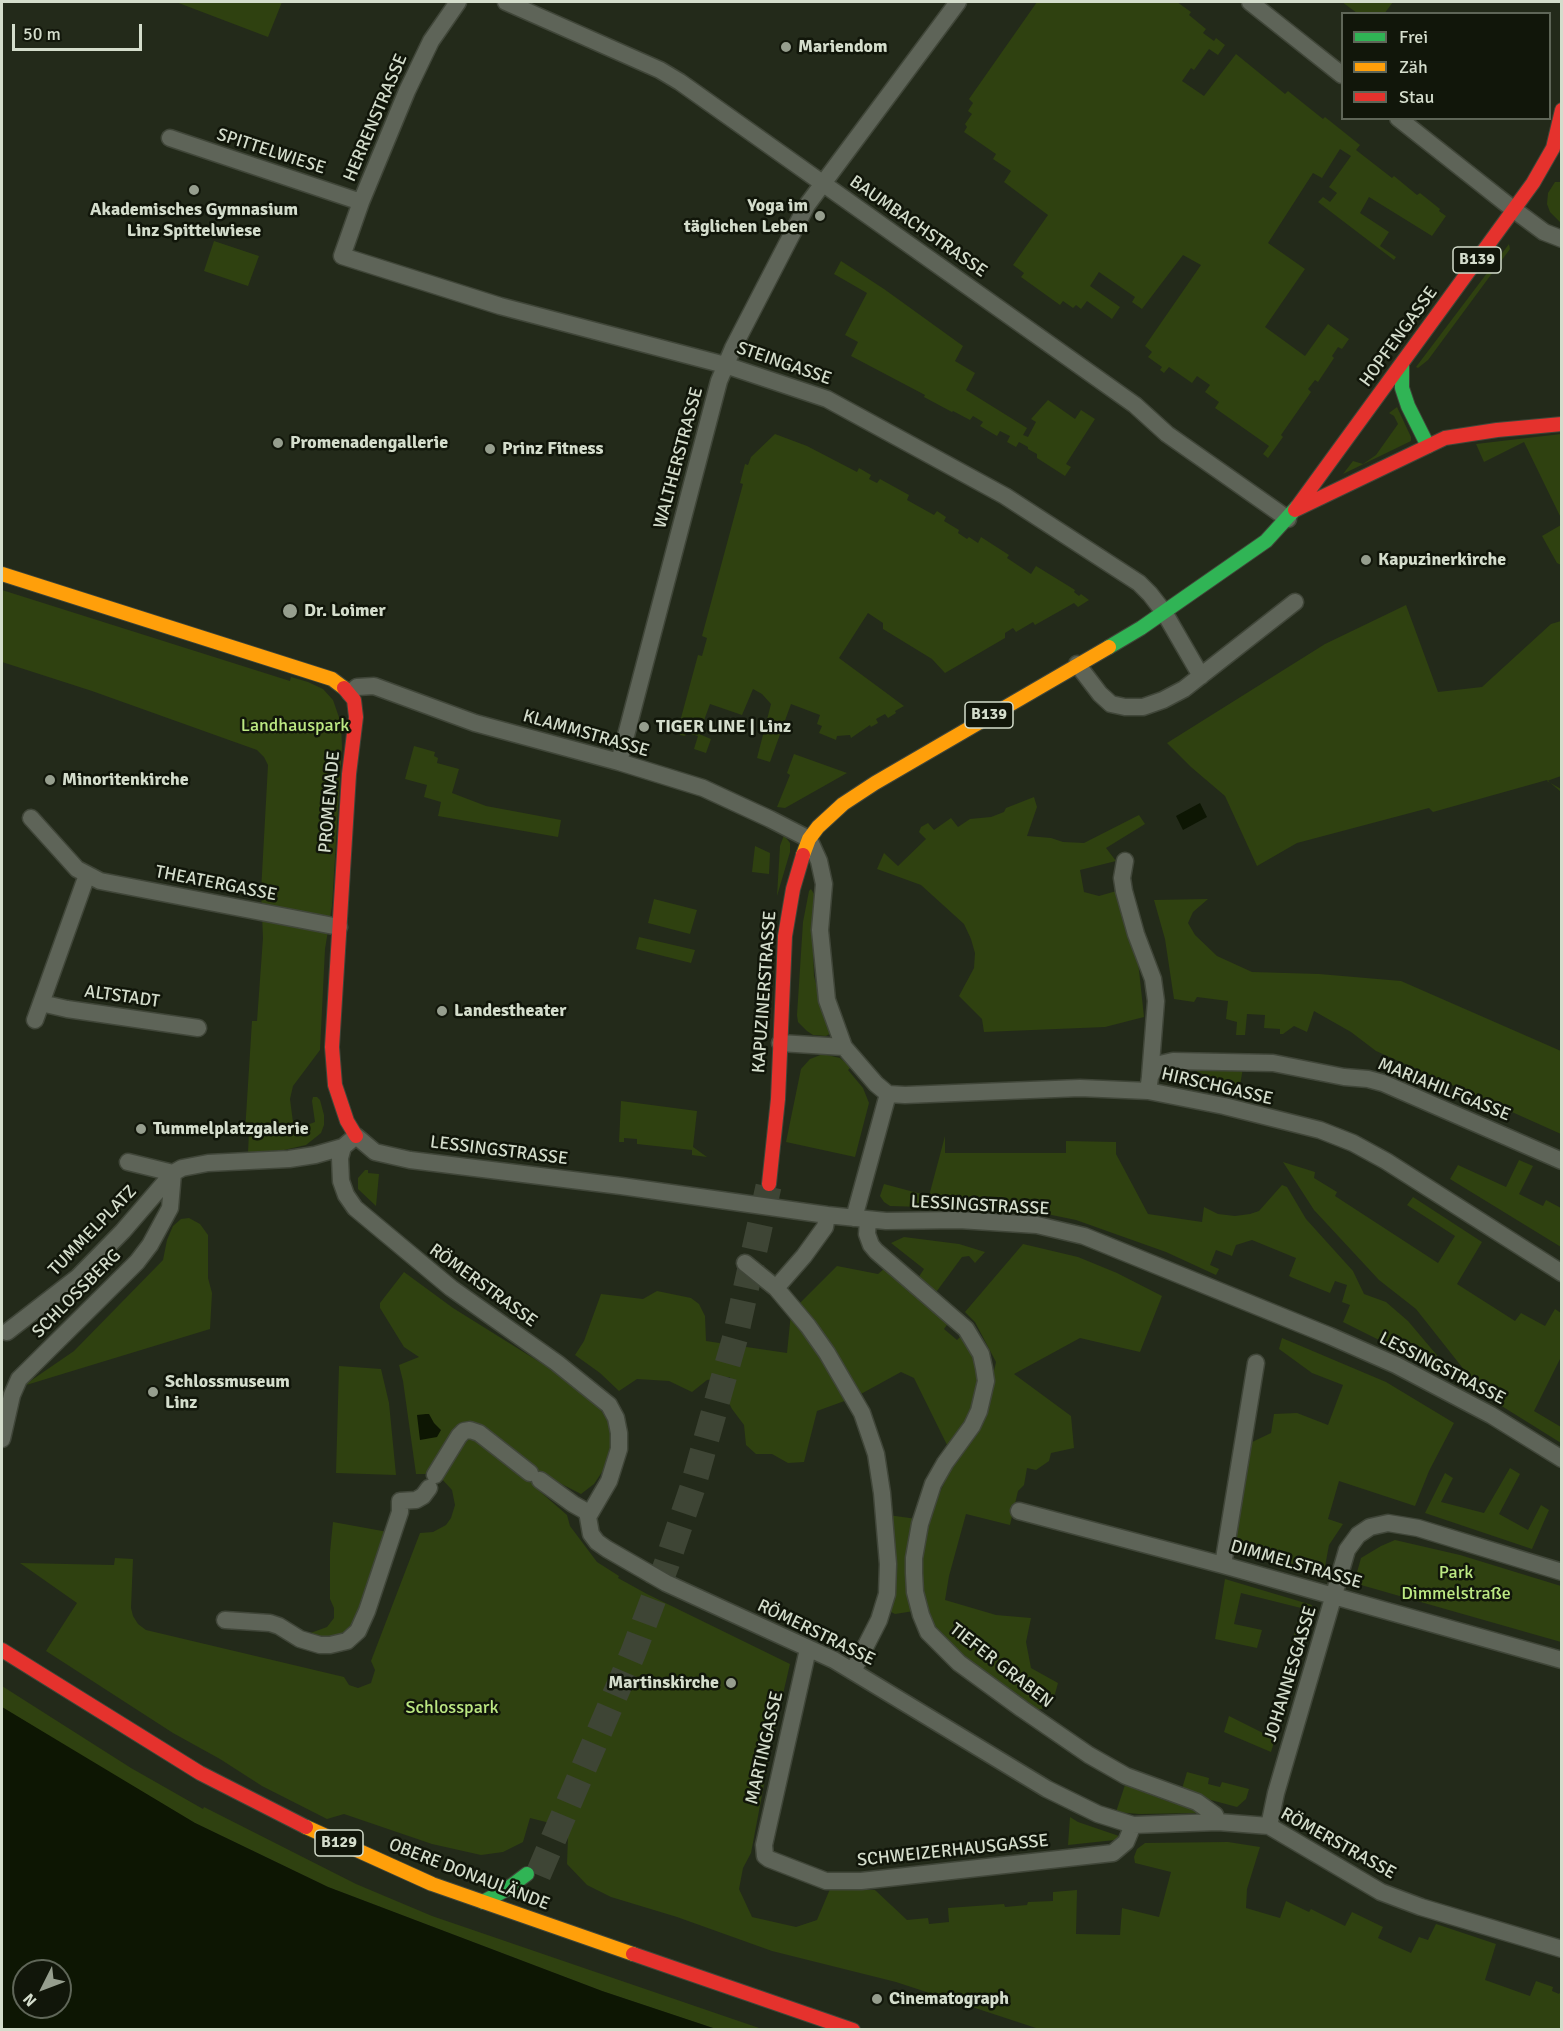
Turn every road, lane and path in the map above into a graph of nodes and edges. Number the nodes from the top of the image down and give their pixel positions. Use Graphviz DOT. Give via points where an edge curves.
graph roads {
  1 [pos="458,2"];
  2 [pos="506,2"];
  3 [pos="958,2"];
  4 [pos="1250,2"];
  5 [pos="1341,74"];
  6 [pos="1562,110"];
  7 [pos="1401,120"];
  8 [pos="170,138"];
  9 [pos="823,184"];
  10 [pos="361,202"];
  11 [pos="1513,209"];
  12 [pos="1562,239"];
  13 [pos="342,256"];
  14 [pos="1402,364"];
  15 [pos="725,365"];
  16 [pos="1562,424"];
  17 [pos="1428,446"];
  18 [pos="1312,489"];
  19 [pos="1291,515"];
  20 [pos="2,574"];
  21 [pos="1295,602"];
  22 [pos="1164,612"];
  23 [pos="1077,664"];
  24 [pos="1201,676"];
  25 [pos="350,693"];
  26 [pos="619,762"];
  27 [pos="31,818"];
  28 [pos="809,839"];
  29 [pos="1125,861"];
  30 [pos="87,875"];
  31 [pos="339,927"];
  32 [pos="41,1003"];
  33 [pos="35,1020"];
  34 [pos="198,1028"];
  35 [pos="780,1043"];
  36 [pos="844,1047"];
  37 [pos="1149,1084"];
  38 [pos="888,1094"];
  39 [pos="356,1136"];
  40 [pos="343,1147"];
  41 [pos="1562,1161"];
  42 [pos="128,1162"];
  43 [pos="173,1173"];
  44 [pos="769,1184"];
  45 [pos="827,1215"];
  46 [pos="861,1219"];
  47 [pos="745,1263"];
  48 [pos="1562,1273"];
  49 [pos="776,1288"];
  50 [pos="7,1332"];
  51 [pos="1256,1363"];
  52 [pos="2,1439"];
  53 [pos="1562,1459"];
  54 [pos="1019,1511"];
  55 [pos="589,1513"];
  56 [pos="1223,1565"];
  57 [pos="1562,1572"];
  58 [pos="1334,1596"];
  59 [pos="225,1620"];
  60 [pos="808,1649"];
  61 [pos="2,1650"];
  62 [pos="1562,1660"];
  63 [pos="853,1671"];
  64 [pos="1218,1822"];
  65 [pos="1133,1825"];
  66 [pos="1269,1826"];
  67 [pos="765,1856"];
  68 [pos="533,1889"];
  69 [pos="483,1902"];
  70 [pos="1562,1949"];
  71 [pos="853,2030"];
  1 -- 10 [label="street, HERRENSTRASSE" via="431,41"];
  2 -- 9 [label="street, BAUMBACHSTRASSE" via="680,81"];
  3 -- 9 [label="street, WALTHERSTRASSE"];
  4 -- 5 [label="street"];
  6 -- 11 [label="main road, HOPFENGASSE / B139" via="1546,162"];
  7 -- 11 [label="street"];
  8 -- 10 [label="street, SPITTELWIESE"];
  9 -- 15 [label="street, WALTHERSTRASSE" via="802,214"];
  9 -- 19 [label="street, BAUMBACHSTRASSE" via="1135,405 1167,434"];
  10 -- 13 [label="street, HERRENSTRASSE"];
  11 -- 12 [label="street" via="1544,232"];
  11 -- 14 [label="main road, HOPFENGASSE / B139"];
  13 -- 15 [label="street, STEINGASSE" via="500,306"];
  14 -- 17 [label="main road" via="1404,395"];
  14 -- 18 [label="main road, HOPFENGASSE / B139"];
  15 -- 22 [label="street, STEINGASSE" via="827,399 1005,496 1139,583"];
  15 -- 26 [label="street, WALTHERSTRASSE"];
  16 -- 17 [label="main road, KAPUZINERSTRASSE" via="1453,436"];
  17 -- 19 [label="main road, KAPUZINERSTRASSE"];
  18 -- 19 [label="main road, KAPUZINERSTRASSE / B139"];
  19 -- 22 [label="main road, KAPUZINERSTRASSE / B139" via="1255,551"];
  20 -- 25 [label="main road" via="332,680"];
  21 -- 24 [label="street"];
  22 -- 23 [label="main road, KAPUZINERSTRASSE / B139"];
  22 -- 24 [label="street"];
  23 -- 24 [label="street" via="1106,700 1125,707 1143,707 1163,700"];
  23 -- 28 [label="main road, KAPUZINERSTRASSE / B139" via="875,783 824,820"];
  25 -- 26 [label="street, KLAMMSTRASSE" via="357,687 374,686 475,723"];
  25 -- 31 [label="main road, PROMENADE" via="356,717"];
  26 -- 28 [label="street, KLAMMSTRASSE" via="703,789"];
  27 -- 30 [label="street"];
  28 -- 35 [label="main road, KAPUZINERSTRASSE / B139" via="793,889 785,936"];
  28 -- 36 [label="street" via="824,884 820,930 826,1000"];
  29 -- 37 [label="street" via="1124,891 1153,979 1156,1001"];
  30 -- 31 [label="street, THEATERGASSE" via="100,881"];
  30 -- 32 [label="street"];
  31 -- 39 [label="main road, PROMENADE" via="333,1072 340,1103"];
  32 -- 33 [label="street"];
  32 -- 34 [label="street, ALTSTADT"];
  35 -- 36 [label="street"];
  35 -- 44 [label="main road, KAPUZINERSTRASSE / B139" via="778,1108"];
  36 -- 38 [label="street"];
  37 -- 38 [label="street, HIRSCHGASSE"];
  37 -- 41 [label="street, MARIAHILFGASSE" via="1160,1064 1200,1060 1273,1063 1368,1079"];
  37 -- 48 [label="street, HIRSCHGASSE" via="1320,1130 1353,1143"];
  38 -- 46 [label="street"];
  39 -- 40 [label="street"];
  39 -- 45 [label="street, LESSINGSTRASSE" via="375,1152 398,1158"];
  40 -- 43 [label="street" via="289,1160 194,1164"];
  40 -- 55 [label="street, RÖMERSTRASSE" via="341,1181 354,1208 451,1288 609,1405 616,1418 619,1449 609,1481"];
  42 -- 43 [label="street, TUMMELPLATZ"];
  43 -- 50 [label="street, TUMMELPLATZ" via="78,1277"];
  43 -- 52 [label="street, SCHLOSSBERG" via="170,1208 150,1245 20,1379 12,1395"];
  45 -- 46 [label="street, LESSINGSTRASSE"];
  45 -- 49 [label="street" via="825,1227"];
  46 -- 53 [label="street, LESSINGSTRASSE" via="1037,1225 1084,1236 1396,1365 1491,1415"];
  46 -- 64 [label="street, TIEFER GRABEN" via="871,1245 890,1265 966,1329 981,1354 986,1381 972,1426 933,1484 925,1505 914,1558 915,1592 923,1623 934,1640 959,1662 1089,1755 1126,1776 1197,1802"];
  47 -- 49 [label="street"];
  49 -- 63 [label="street" via="840,1372 869,1429 876,1454 888,1594"];
  51 -- 56 [label="street"];
  54 -- 56 [label="street, DIMMELSTRASSE"];
  55 -- 59 [label="street" via="479,1433 464,1431 423,1496 400,1501 400,1512 368,1611 358,1631 347,1641 320,1646 270,1623"];
  55 -- 60 [label="street, RÖMERSTRASSE" via="591,1534 612,1553 666,1583"];
  56 -- 58 [label="street, DIMMELSTRASSE"];
  57 -- 58 [label="street, JOHANNESGASSE" via="1418,1528 1388,1524 1358,1534 1347,1550"];
  58 -- 62 [label="street, DIMMELSTRASSE"];
  58 -- 66 [label="street, JOHANNESGASSE"];
  60 -- 63 [label="street, RÖMERSTRASSE"];
  60 -- 67 [label="street, MARTINGASSE" via="764,1845"];
  61 -- 69 [label="main road, OBERE DONAULÄNDE / B129" via="200,1773 318,1834"];
  63 -- 65 [label="street, RÖMERSTRASSE" via="1047,1788 1098,1814"];
  64 -- 65 [label="street, RÖMERSTRASSE"];
  64 -- 66 [label="street, RÖMERSTRASSE"];
  65 -- 67 [label="street, SCHWEIZERHAUSGASSE" via="1126,1842 1113,1853 861,1881 826,1881"];
  66 -- 70 [label="street, RÖMERSTRASSE" via="1381,1892"];
  68 -- 69 [label="main road" via="533,1875"];
  69 -- 71 [label="main road, OBERE DONAULÄNDE / B129" via="523,1911"];
}
